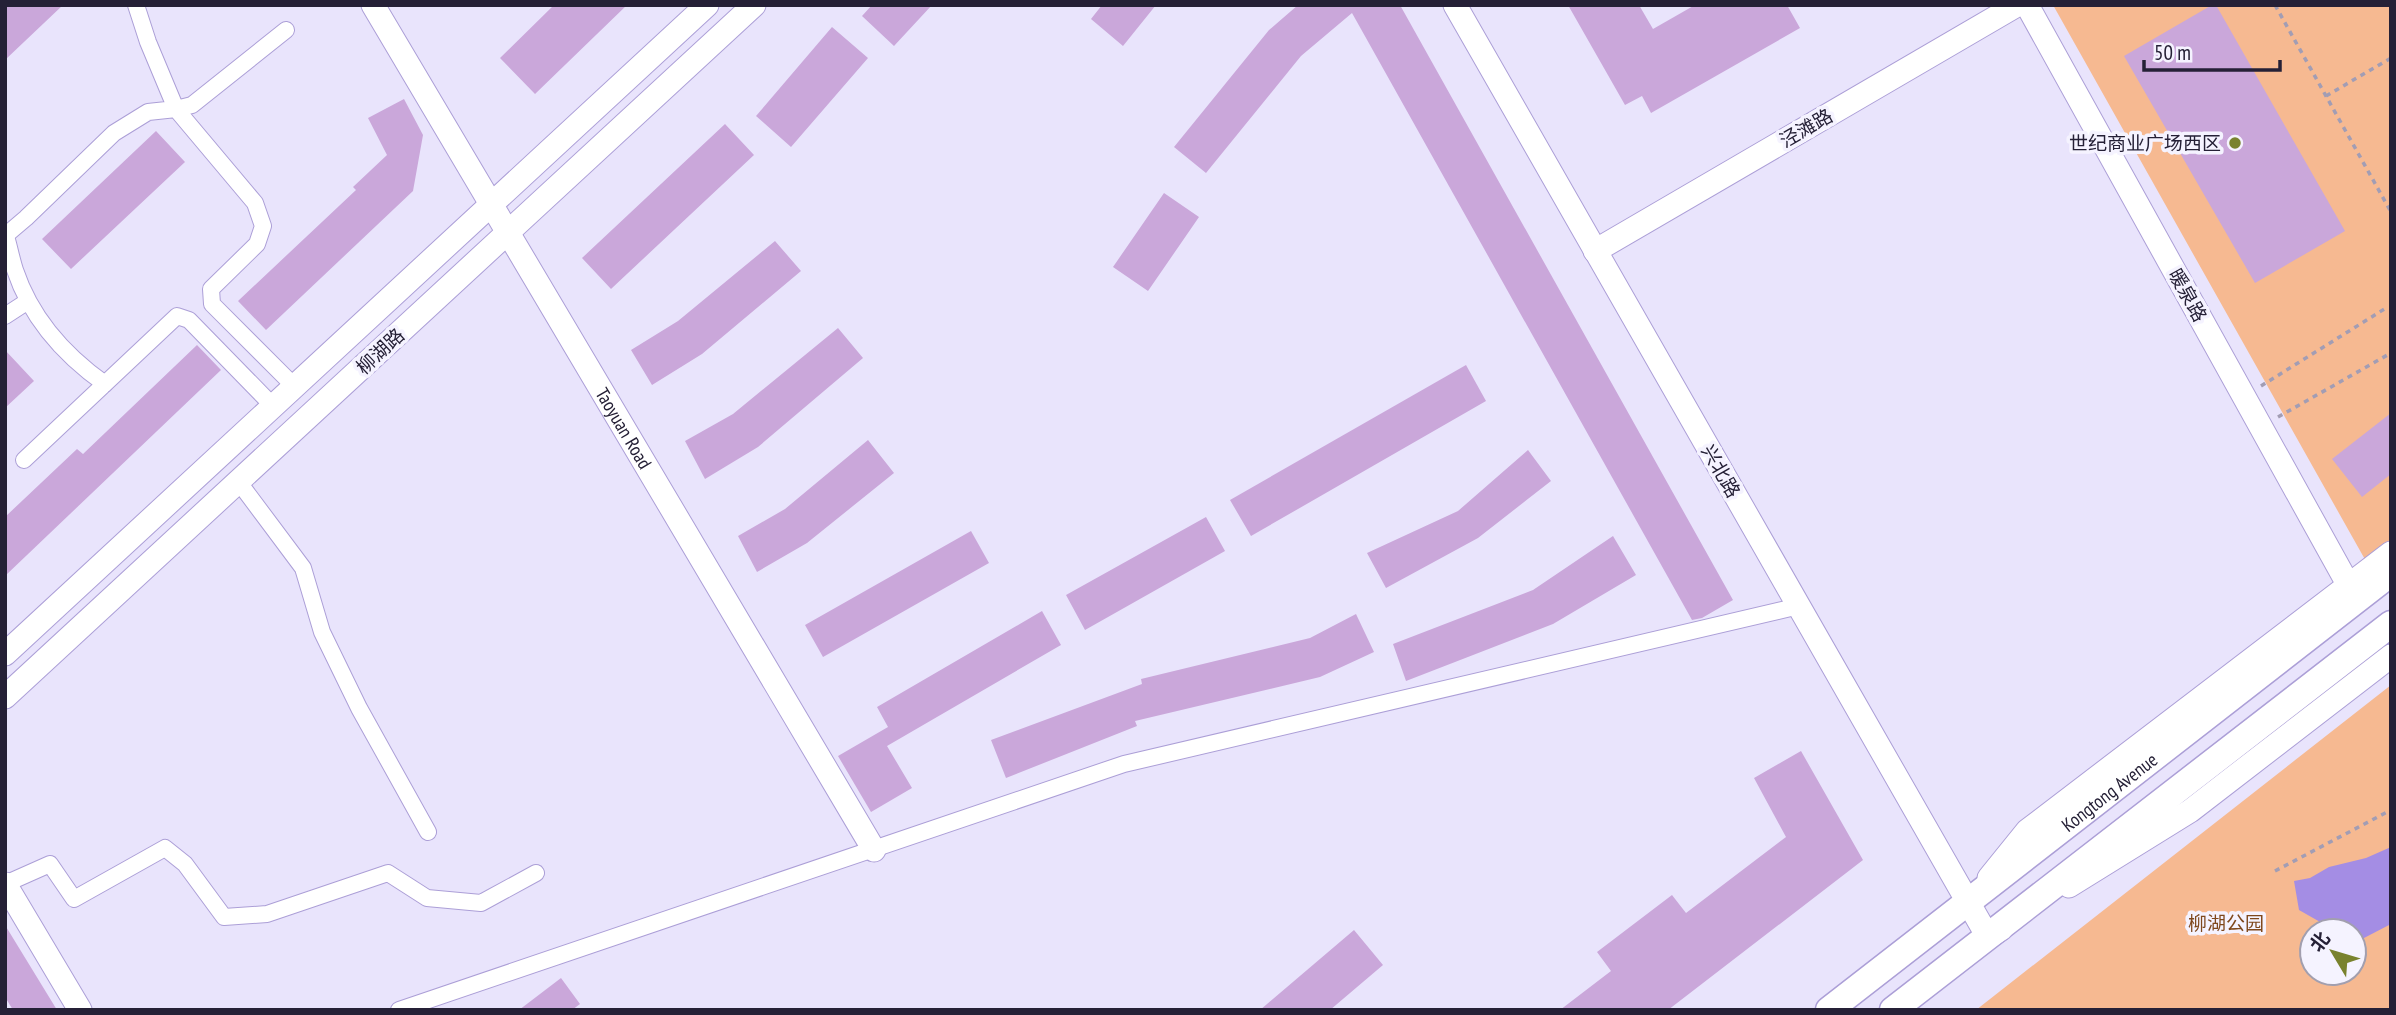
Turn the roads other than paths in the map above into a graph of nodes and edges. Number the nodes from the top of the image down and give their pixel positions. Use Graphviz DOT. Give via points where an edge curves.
graph roads {
  1 [pos="136,5"];
  2 [pos="373,5"];
  3 [pos="707,5"];
  4 [pos="754,5"];
  5 [pos="1455,5"];
  6 [pos="2017,5"];
  7 [pos="2027,5"];
  8 [pos="286,30"];
  9 [pos="176,109"];
  10 [pos="490,205"];
  11 [pos="508,232"];
  12 [pos="6,234"];
  13 [pos="1595,251"];
  14 [pos="28,301"];
  15 [pos="5,316"];
  16 [pos="105,384"];
  17 [pos="295,387"];
  18 [pos="274,407"];
  19 [pos="24,460"];
  20 [pos="238,481"];
  21 [pos="2391,553"];
  22 [pos="2391,573"];
  23 [pos="2349,586"];
  24 [pos="1799,606"];
  25 [pos="2391,624"];
  26 [pos="5,654"];
  27 [pos="2391,656"];
  28 [pos="5,697"];
  29 [pos="428,832"];
  30 [pos="874,850"];
  31 [pos="536,873"];
  32 [pos="5,884"];
  33 [pos="1969,902"];
  34 [pos="1988,937"];
  35 [pos="80,1010"];
  36 [pos="399,1010"];
  37 [pos="1829,1010"];
  38 [pos="1893,1010"];
  1 -- 9 [label="street"];
  2 -- 10 [label="street, Taoyuan Road"];
  3 -- 10 [label="street, 柳湖路"];
  4 -- 11 [label="street, 柳湖路"];
  5 -- 13 [label="street, 兴北路"];
  6 -- 13 [label="street, 泾滩路"];
  7 -- 23 [label="street, 暖泉路"];
  8 -- 9 [label="street" via="192,105"];
  9 -- 12 [label="street" via="148,112 114,133"];
  9 -- 17 [label="street" via="255,203 263,226 257,244 211,289 212,304"];
  10 -- 11 [label="street, Taoyuan Road"];
  10 -- 17 [label="street, 柳湖路"];
  11 -- 20 [label="street, 柳湖路"];
  11 -- 30 [label="street, Taoyuan Road"];
  12 -- 14 [label="street"];
  13 -- 24 [label="street, 兴北路"];
  14 -- 15 [label="street"];
  14 -- 16 [label="street" via="62,349"];
  16 -- 18 [label="street" via="177,316 189,320"];
  16 -- 19 [label="street"];
  17 -- 18 [label="street, 柳湖路"];
  18 -- 26 [label="street, 柳湖路"];
  20 -- 28 [label="street, 柳湖路"];
  20 -- 29 [label="street" via="303,568 322,632"];
  21 -- 23 [label="street"];
  22 -- 33 [label="main road, Kongtong Avenue"];
  23 -- 33 [label="street" via="2027,831"];
  24 -- 30 [label="street" via="1124,764"];
  24 -- 33 [label="street, 兴北路"];
  25 -- 34 [label="main road, Kongtong Avenue"];
  27 -- 34 [label="street" via="2190,811"];
  30 -- 36 [label="street"];
  31 -- 32 [label="street" via="481,903 427,898 388,873 267,914 224,917 185,864 165,848 74,899 50,864"];
  32 -- 35 [label="street"];
  33 -- 34 [label="street, 兴北路"];
  33 -- 37 [label="main road, Kongtong Avenue"];
  34 -- 38 [label="main road, Kongtong Avenue"];
}
